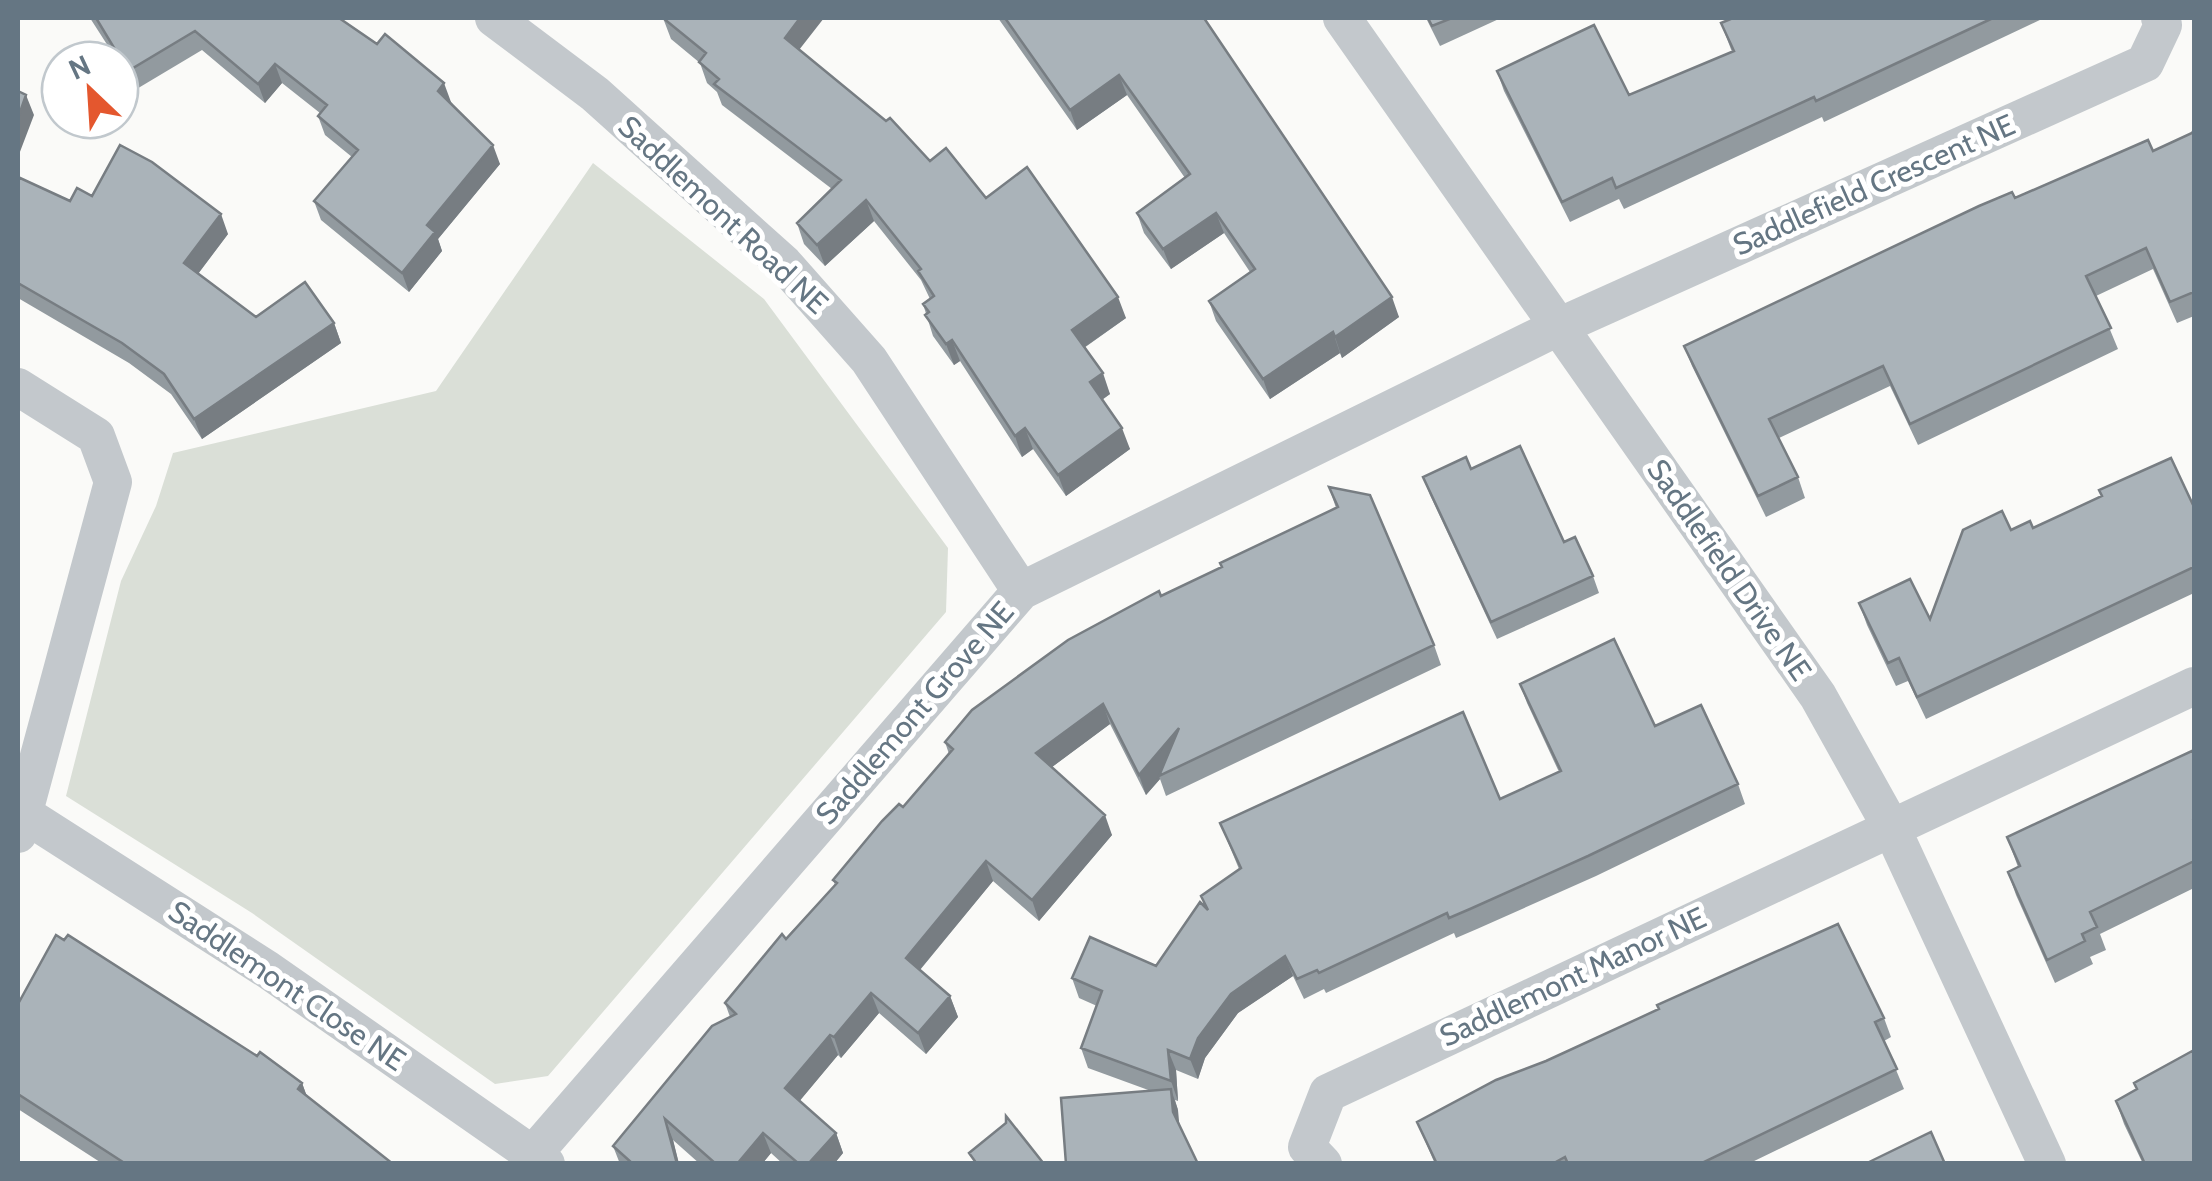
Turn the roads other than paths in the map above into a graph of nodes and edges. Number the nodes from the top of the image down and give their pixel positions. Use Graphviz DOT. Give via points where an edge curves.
graph roads {
  1 [pos="494,18"];
  2 [pos="1342,18"];
  3 [pos="2160,18"];
  4 [pos="1558,327"];
  5 [pos="18,387"];
  6 [pos="1020,591"];
  7 [pos="2194,686"];
  8 [pos="20,824"];
  9 [pos="1891,827"];
  10 [pos="540,1158"];
  11 [pos="1323,1164"];
  12 [pos="2047,1164"];
  1 -- 6 [label="street, Saddlemont Road NE" via="595,94 784,264 869,360"];
  2 -- 4 [label="street, Saddlefield Drive NE"];
  3 -- 4 [label="street, Saddlefield Crescent NE" via="2164,24 2145,63"];
  4 -- 6 [label="street, Saddlemont Grove NE"];
  4 -- 9 [label="street, Saddlefield Drive NE" via="1818,696"];
  5 -- 8 [label="street" via="96,436 113,482"];
  6 -- 10 [label="street, Saddlemont Grove NE"];
  7 -- 9 [label="street"];
  8 -- 10 [label="street, Saddlemont Close NE" via="268,970"];
  9 -- 11 [label="street, Saddlemont Manor NE" via="1328,1093 1307,1147"];
  9 -- 12 [label="street, Saddlefield Drive NE"];
}
